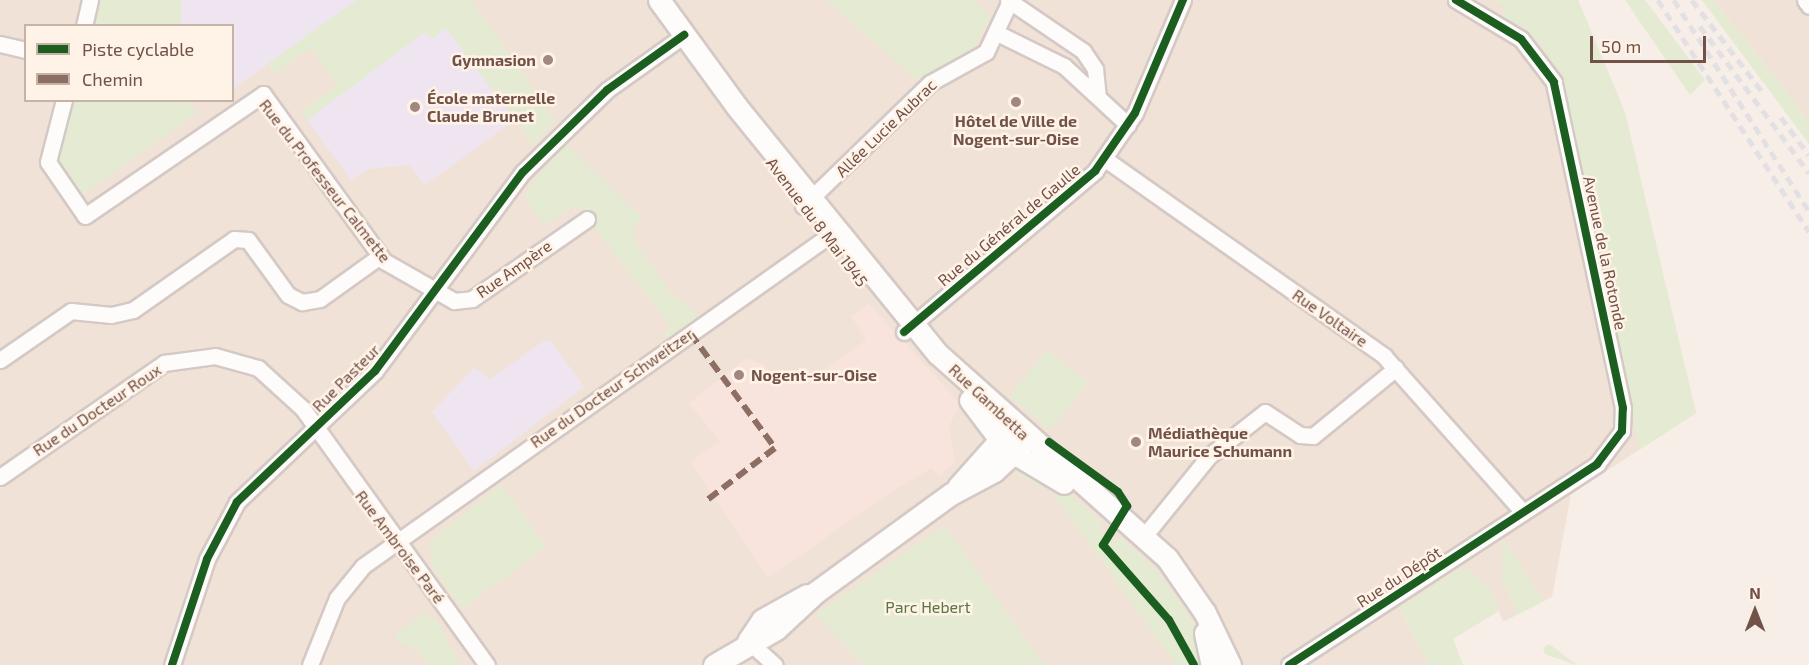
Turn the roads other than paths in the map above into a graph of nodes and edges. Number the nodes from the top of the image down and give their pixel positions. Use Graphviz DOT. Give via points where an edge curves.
graph roads {
  1 [pos="90,0"];
  2 [pos="659,0"];
  3 [pos="1182,0"];
  4 [pos="1456,0"];
  5 [pos="1805,0"];
  6 [pos="1009,1"];
  7 [pos="1809,6"];
  8 [pos="84,24"];
  9 [pos="998,33"];
  10 [pos="684,35"];
  11 [pos="0,44"];
  12 [pos="24,50"];
  13 [pos="1098,96"];
  14 [pos="63,102"];
  15 [pos="1128,125"];
  16 [pos="1105,159"];
  17 [pos="807,203"];
  18 [pos="587,219"];
  19 [pos="827,237"];
  20 [pos="380,256"];
  21 [pos="438,293"];
  22 [pos="908,329"];
  23 [pos="0,360"];
  24 [pos="1396,368"];
  25 [pos="315,427"];
  26 [pos="1021,432"];
  27 [pos="1006,447"];
  28 [pos="0,477"];
  29 [pos="1524,512"];
  30 [pos="1146,535"];
  31 [pos="397,541"];
  32 [pos="748,641"];
  33 [pos="172,665"];
  34 [pos="310,665"];
  35 [pos="487,665"];
  36 [pos="714,665"];
  37 [pos="775,665"];
  38 [pos="1212,665"];
  39 [pos="1230,665"];
  40 [pos="1289,665"];
  1 -- 8 [label="street"];
  2 -- 10 [label="main road, Avenue du 8 Mai 1945"];
  3 -- 15 [label="street, Rue du Général de Gaulle"];
  4 -- 29 [label="street, Avenue de la Rotonde" via="1521,39 1554,82 1623,408 1619,439 1604,459"];
  5 -- 7 [label="street"];
  6 -- 9 [label="street, Allée Lucie Aubrac"];
  6 -- 13 [label="street, Allée Lucie Aubrac" via="1083,51 1095,69"];
  9 -- 13 [label="street" via="1064,66"];
  9 -- 17 [label="street, Allée Lucie Aubrac" via="973,63 924,87"];
  10 -- 17 [label="main road, Avenue du 8 Mai 1945"];
  10 -- 21 [label="street, Rue Pasteur" via="607,90 523,172"];
  11 -- 12 [label="street"];
  13 -- 15 [label="street"];
  14 -- 20 [label="street, Rue du Professeur Calmette" via="48,162 85,216 263,94"];
  15 -- 16 [label="street, Rue du Général de Gaulle"];
  16 -- 22 [label="street, Rue du Général de Gaulle"];
  16 -- 24 [label="street, Rue Voltaire"];
  17 -- 19 [label="main road, Avenue du 8 Mai 1945"];
  17 -- 22 [label="main road, Avenue du 8 Mai 1945"];
  18 -- 21 [label="street, Rue Ampère" via="472,299 454,301"];
  19 -- 22 [label="main road, Avenue du 8 Mai 1945"];
  19 -- 31 [label="street, Rue du Docteur Schweitzer"];
  20 -- 21 [label="street, Rue du Professeur Calmette"];
  20 -- 23 [label="street" via="320,299 302,302 288,295 248,240 234,239 133,310 111,315 72,311"];
  21 -- 25 [label="street, Rue Pasteur" via="368,379"];
  22 -- 26 [label="main road, Rue Gambetta"];
  22 -- 27 [label="main road, Rue Gambetta" via="979,409"];
  24 -- 29 [label="street, Rue Voltaire"];
  24 -- 30 [label="street" via="1313,436 1300,435 1265,412 1209,456"];
  25 -- 28 [label="street, Rue du Docteur Roux" via="289,392 267,373 226,358 194,356 146,372"];
  25 -- 31 [label="street, Rue Ambroise Paré"];
  25 -- 33 [label="street, Rue Pasteur" via="237,502 212,547"];
  26 -- 27 [label="main road"];
  26 -- 30 [label="main road, Rue Gambetta"];
  27 -- 32 [label="main road" via="951,494 816,592 776,629"];
  27 -- 38 [label="main road, Rue Gambetta" via="1076,492 1166,573 1206,633"];
  29 -- 40 [label="street, Rue du Dépôt"];
  30 -- 39 [label="main road, Rue Gambetta" via="1196,598"];
  31 -- 34 [label="street, Rue du Docteur Schweitzer" via="348,581"];
  31 -- 35 [label="street, Rue Ambroise Paré"];
  32 -- 36 [label="main road"];
  32 -- 37 [label="street"];
}
